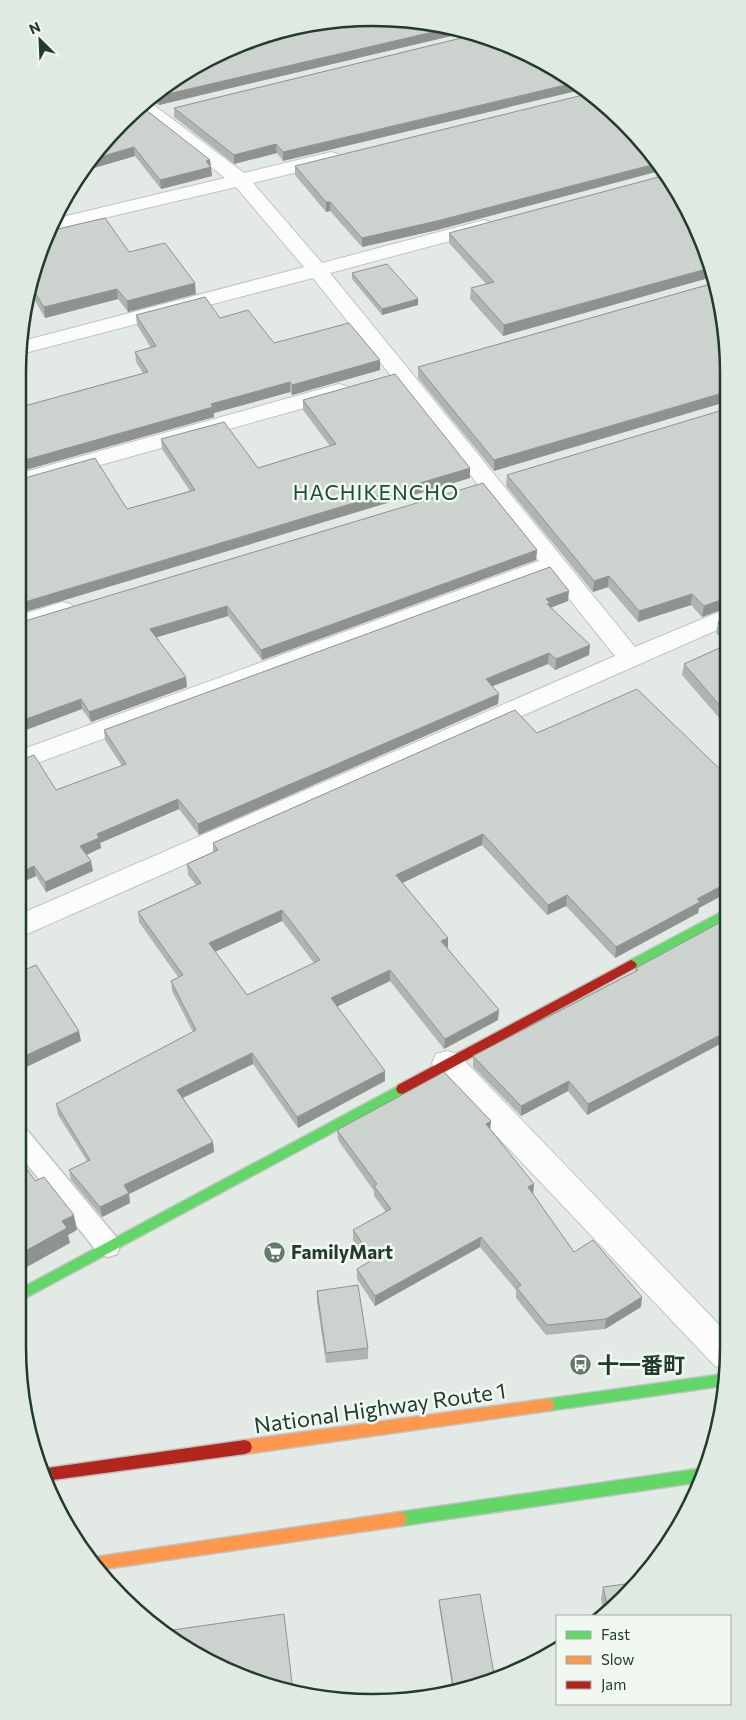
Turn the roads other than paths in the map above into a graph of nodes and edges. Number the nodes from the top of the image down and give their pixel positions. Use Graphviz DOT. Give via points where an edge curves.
graph roads {
  1 [pos="158,109"];
  2 [pos="345,154"];
  3 [pos="240,180"];
  4 [pos="507,220"];
  5 [pos="60,224"];
  6 [pos="318,271"];
  7 [pos="27,347"];
  8 [pos="391,376"];
  9 [pos="26,479"];
  10 [pos="555,564"];
  11 [pos="83,604"];
  12 [pos="720,620"];
  13 [pos="26,622"];
  14 [pos="631,659"];
  15 [pos="26,758"];
  16 [pos="720,917"];
  17 [pos="26,924"];
  18 [pos="447,1063"];
  19 [pos="26,1146"];
  20 [pos="108,1246"];
  21 [pos="26,1292"];
  22 [pos="720,1348"];
  23 [pos="718,1381"];
  24 [pos="51,1474"];
  25 [pos="694,1476"];
  26 [pos="101,1562"];
  1 -- 3 [label="street"];
  2 -- 3 [label="street"];
  3 -- 5 [label="street"];
  3 -- 6 [label="street"];
  4 -- 6 [label="street"];
  6 -- 7 [label="street"];
  6 -- 8 [label="street"];
  8 -- 9 [label="street"];
  8 -- 10 [label="street" via="488,482"];
  10 -- 14 [label="street"];
  10 -- 15 [label="street"];
  11 -- 13 [label="street"];
  12 -- 14 [label="street"];
  14 -- 17 [label="street"];
  16 -- 18 [label="main road"];
  18 -- 20 [label="main road"];
  18 -- 22 [label="street"];
  19 -- 20 [label="lane"];
  20 -- 21 [label="main road"];
  23 -- 24 [label="main road, National Highway Route 1"];
  25 -- 26 [label="main road"];
}
